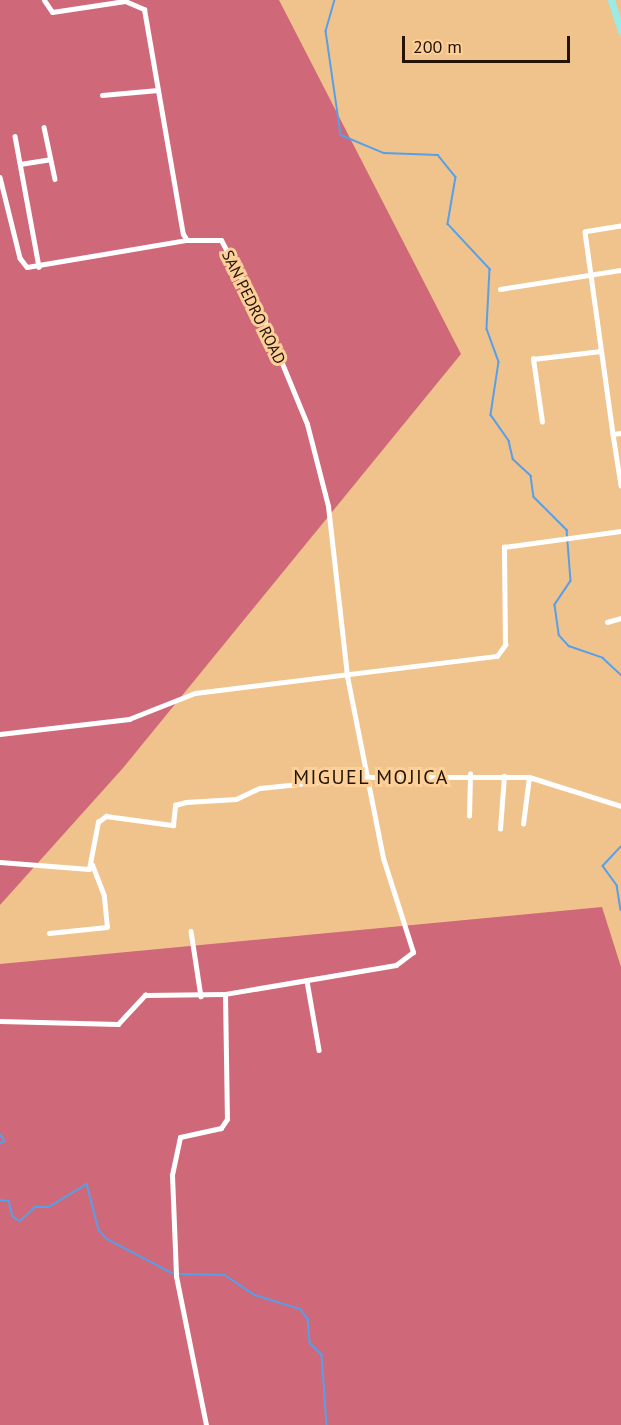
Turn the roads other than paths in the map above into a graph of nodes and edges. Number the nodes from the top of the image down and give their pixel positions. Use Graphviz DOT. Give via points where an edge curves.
graph roads {
  1 [pos="44,0"];
  2 [pos="611,0"];
  3 [pos="621,31"];
  4 [pos="158,90"];
  5 [pos="102,95"];
  6 [pos="44,127"];
  7 [pos="15,136"];
  8 [pos="50,159"];
  9 [pos="20,164"];
  10 [pos="0,177"];
  11 [pos="55,179"];
  12 [pos="621,226"];
  13 [pos="187,240"];
  14 [pos="39,267"];
  15 [pos="621,270"];
  16 [pos="592,276"];
  17 [pos="500,289"];
  18 [pos="601,351"];
  19 [pos="542,422"];
  20 [pos="621,433"];
  21 [pos="613,434"];
  22 [pos="621,485"];
  23 [pos="621,531"];
  24 [pos="621,618"];
  25 [pos="607,622"];
  26 [pos="348,676"];
  27 [pos="0,734"];
  28 [pos="470,774"];
  29 [pos="504,776"];
  30 [pos="369,777"];
  31 [pos="529,777"];
  32 [pos="621,806"];
  33 [pos="469,816"];
  34 [pos="523,824"];
  35 [pos="500,829"];
  36 [pos="0,862"];
  37 [pos="92,865"];
  38 [pos="191,932"];
  39 [pos="49,933"];
  40 [pos="307,981"];
  41 [pos="225,994"];
  42 [pos="201,996"];
  43 [pos="0,1021"];
  44 [pos="319,1050"];
  45 [pos="206,1425"];
  1 -- 4 [label="street" via="52,12 138,3 146,14"];
  2 -- 3 [label="main road"];
  4 -- 5 [label="street"];
  4 -- 13 [label="street"];
  6 -- 8 [label="street"];
  7 -- 9 [label="street"];
  8 -- 9 [label="street"];
  8 -- 11 [label="street"];
  9 -- 14 [label="street"];
  10 -- 14 [label="street" via="22,264"];
  12 -- 16 [label="street" via="585,232"];
  13 -- 14 [label="street"];
  13 -- 26 [label="street, SAN PEDRO ROAD" via="221,240 265,322 307,424 328,506"];
  15 -- 16 [label="street"];
  16 -- 17 [label="street"];
  16 -- 18 [label="street"];
  18 -- 19 [label="street" via="533,359"];
  18 -- 21 [label="street"];
  20 -- 21 [label="street"];
  21 -- 22 [label="street"];
  23 -- 26 [label="street" via="512,543 501,553 505,645 497,657"];
  24 -- 25 [label="street"];
  26 -- 27 [label="street" via="195,693 129,719"];
  26 -- 30 [label="street"];
  28 -- 29 [label="street"];
  28 -- 30 [label="street"];
  28 -- 33 [label="street"];
  29 -- 31 [label="street"];
  29 -- 35 [label="street"];
  30 -- 37 [label="street" via="260,788 236,799 186,802 175,805 172,825 106,816 98,822"];
  30 -- 40 [label="street" via="391,892 413,952 396,965"];
  31 -- 32 [label="street"];
  31 -- 34 [label="street"];
  36 -- 37 [label="street" via="83,870"];
  37 -- 39 [label="street" via="104,896 107,927"];
  38 -- 42 [label="street"];
  40 -- 41 [label="street"];
  40 -- 44 [label="street"];
  41 -- 42 [label="street"];
  41 -- 45 [label="street" via="227,1119 221,1128 176,1141 174,1260"];
  42 -- 43 [label="street" via="141,996 118,1023"];
}
